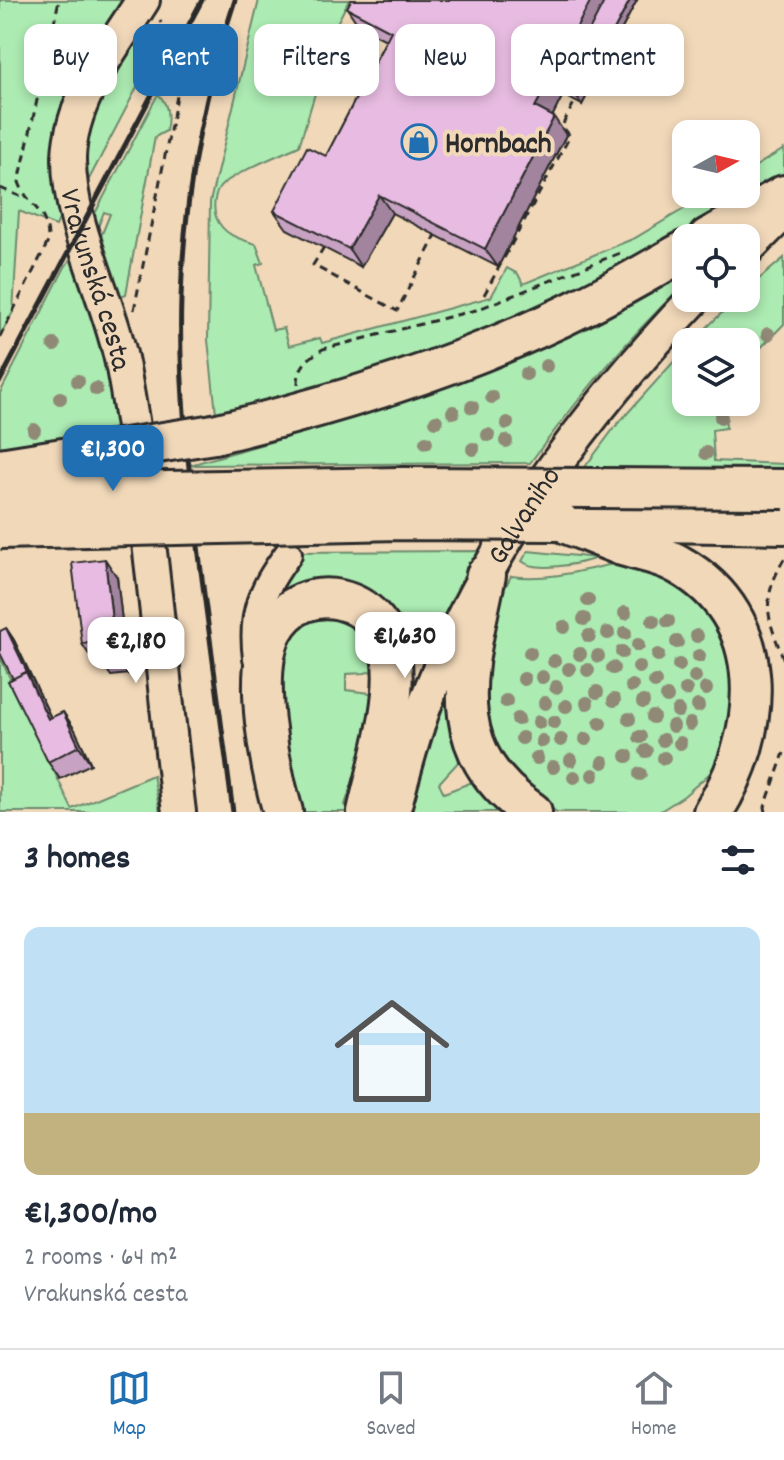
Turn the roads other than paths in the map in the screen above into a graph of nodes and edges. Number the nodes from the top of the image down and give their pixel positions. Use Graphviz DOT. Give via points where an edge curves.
graph roads {
  1 [pos="151,9"];
  2 [pos="784,195"];
  3 [pos="784,212"];
  4 [pos="733,224"];
  5 [pos="784,233"];
  6 [pos="760,238"];
  7 [pos="760,246"];
  8 [pos="672,258"];
  9 [pos="682,312"];
  10 [pos="0,468"];
  11 [pos="784,489"];
  12 [pos="0,494"];
  13 [pos="559,521"];
  14 [pos="784,524"];
  15 [pos="0,529"];
  16 [pos="288,554"];
  17 [pos="486,575"];
  18 [pos="264,691"];
  19 [pos="745,735"];
  20 [pos="179,812"];
  21 [pos="283,812"];
  22 [pos="367,812"];
  23 [pos="393,812"];
  24 [pos="532,812"];
  25 [pos="685,812"];
  26 [pos="713,812"];
  1 -- 20 [label="main road, Vrakunská cesta" via="88,88 69,157 77,211 122,363 134,429"];
  2 -- 4 [label="highway"];
  3 -- 6 [label="main road"];
  5 -- 7 [label="main road"];
  8 -- 10 [label="highway, bridge" via="525,333 335,402 214,434"];
  9 -- 17 [label="main road, Galvaniho" via="587,421 523,511"];
  11 -- 12 [label="highway, bridge" via="399,487"];
  13 -- 14 [label="highway"];
  13 -- 15 [label="highway, bridge"];
  13 -- 19 [label="highway" via="666,558 703,581 723,602 751,672"];
  16 -- 18 [label="lane" via="260,599 255,643"];
  17 -- 23 [label="main road, Galvaniho" via="433,684"];
  17 -- 24 [label="highway" via="467,665 468,722 495,778"];
  18 -- 21 [label="highway" via="270,759"];
  18 -- 22 [label="highway" via="269,641 293,609 331,598 355,604 377,621 388,639 393,681"];
  19 -- 25 [label="highway" via="726,773"];
  19 -- 26 [label="highway"];
}
